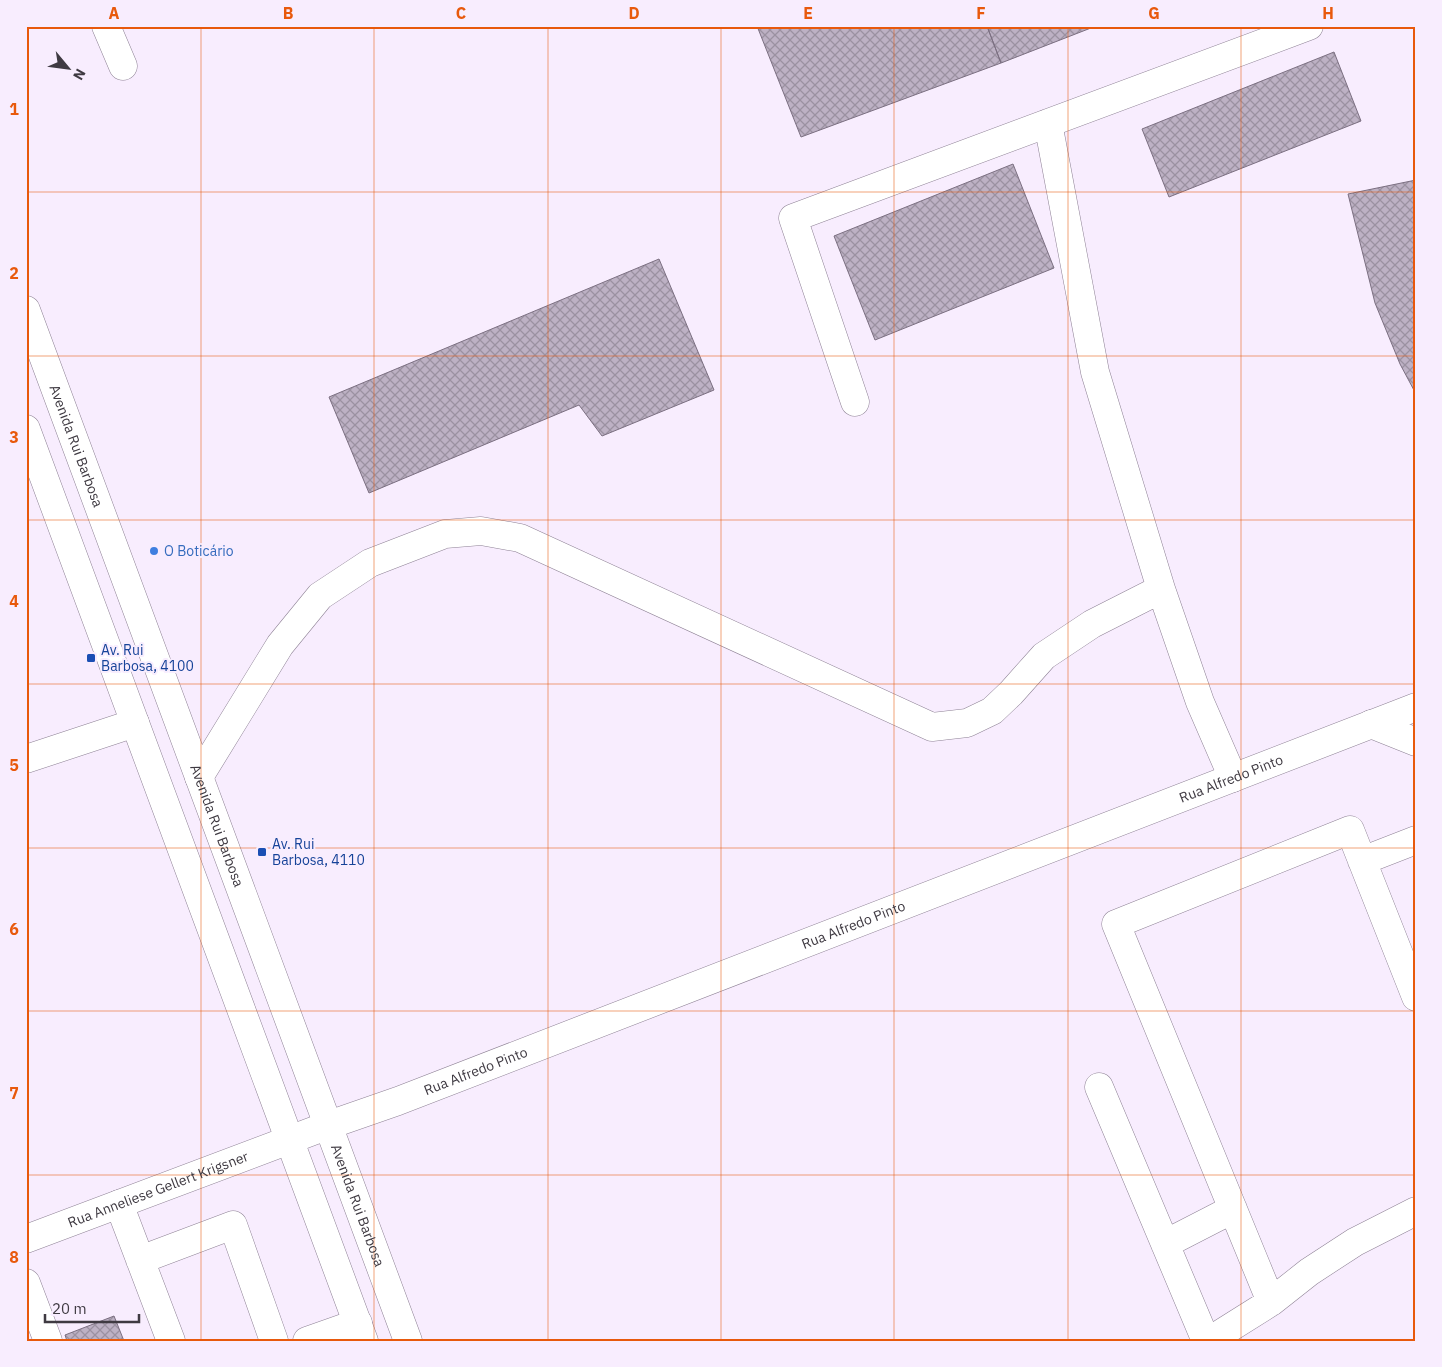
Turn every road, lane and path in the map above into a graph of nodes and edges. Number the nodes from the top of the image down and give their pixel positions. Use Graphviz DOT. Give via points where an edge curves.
graph roads {
  1 [pos="106,26"];
  2 [pos="1308,26"];
  3 [pos="123,66"];
  4 [pos="1048,122"];
  5 [pos="26,310"];
  6 [pos="855,402"];
  7 [pos="26,429"];
  8 [pos="1161,589"];
  9 [pos="1416,707"];
  10 [pos="135,723"];
  11 [pos="1371,724"];
  12 [pos="1416,742"];
  13 [pos="26,758"];
  14 [pos="199,777"];
  15 [pos="1233,778"];
  16 [pos="1416,840"];
  17 [pos="1362,861"];
  18 [pos="1416,997"];
  19 [pos="1099,1087"];
  20 [pos="329,1125"];
  21 [pos="290,1140"];
  22 [pos="119,1204"];
  23 [pos="1233,1209"];
  24 [pos="1416,1211"];
  25 [pos="26,1239"];
  26 [pos="1165,1244"];
  27 [pos="140,1260"];
  28 [pos="26,1283"];
  29 [pos="1271,1302"];
  30 [pos="361,1332"];
  31 [pos="48,1341"];
  32 [pos="171,1341"];
  33 [pos="274,1341"];
  34 [pos="307,1341"];
  35 [pos="408,1341"];
  36 [pos="1207,1341"];
  1 -- 3 [label="main road"];
  2 -- 4 [label="main road"];
  4 -- 6 [label="main road" via="793,218"];
  4 -- 8 [label="main road" via="1094,372"];
  5 -- 14 [label="main road, Avenida Rui Barbosa"];
  7 -- 10 [label="main road"];
  8 -- 14 [label="main road" via="1092,624 1044,656 992,711 967,723 932,727 520,538 481,531 445,534 370,563 320,596 280,645"];
  8 -- 15 [label="main road" via="1200,702"];
  9 -- 11 [label="main road, Rua Alfredo Pinto"];
  10 -- 13 [label="main road"];
  10 -- 21 [label="main road"];
  11 -- 12 [label="main road"];
  11 -- 15 [label="main road, Rua Alfredo Pinto"];
  14 -- 20 [label="main road, Avenida Rui Barbosa"];
  15 -- 20 [label="main road, Rua Alfredo Pinto"];
  16 -- 17 [label="main road"];
  17 -- 18 [label="main road"];
  17 -- 23 [label="main road" via="1350,830 1116,924"];
  19 -- 26 [label="main road"];
  20 -- 21 [label="main road, Rua Alfredo Pinto"];
  20 -- 35 [label="main road, Avenida Rui Barbosa"];
  21 -- 22 [label="main road, Rua Anneliese Gellert Krigsner"];
  21 -- 30 [label="main road"];
  22 -- 25 [label="main road, Rua Anneliese Gellert Krigsner"];
  22 -- 27 [label="main road"];
  23 -- 26 [label="main road"];
  23 -- 29 [label="main road"];
  24 -- 29 [label="main road" via="1355,1242"];
  26 -- 36 [label="main road"];
  27 -- 32 [label="main road"];
  27 -- 33 [label="main road" via="233,1225"];
  28 -- 31 [label="main road"];
  29 -- 36 [label="main road"];
  30 -- 34 [label="main road"];
}
